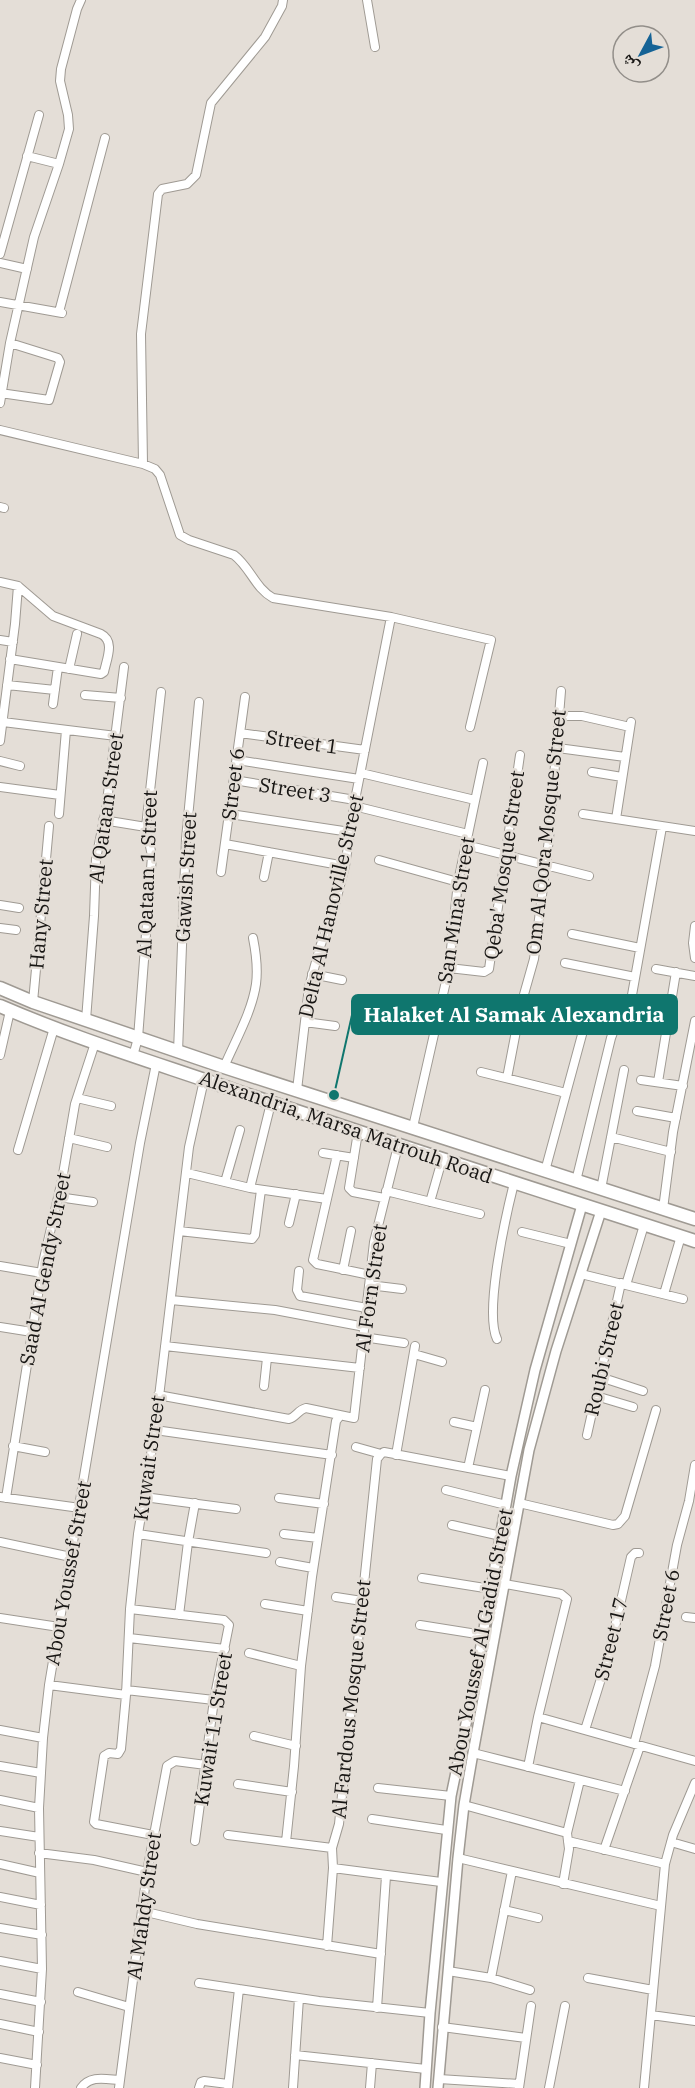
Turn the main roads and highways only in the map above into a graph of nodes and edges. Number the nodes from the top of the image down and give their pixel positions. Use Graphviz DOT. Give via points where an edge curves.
graph roads {
  1 [pos="0,988"];
  2 [pos="5,1008"];
  3 [pos="458,1141"];
  4 [pos="447,1162"];
  5 [pos="695,1219"];
  6 [pos="695,1241"];
  1 -- 3 [label="main road, Alexandria, Marsa Matrouh Road" via="178,1052"];
  2 -- 4 [label="main road, Alexandria, Marsa Matrouh Road" via="95,1043"];
  3 -- 4 [label="main road"];
  3 -- 5 [label="main road, Alexandria, Marsa Matrouh Road"];
  4 -- 6 [label="main road, Alexandria, Marsa Matrouh Road"];
}
